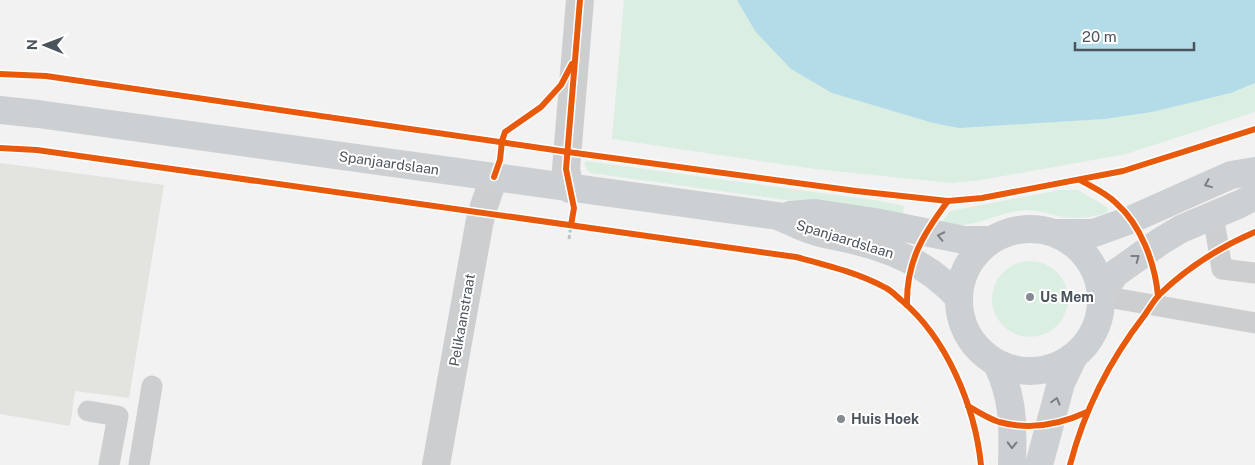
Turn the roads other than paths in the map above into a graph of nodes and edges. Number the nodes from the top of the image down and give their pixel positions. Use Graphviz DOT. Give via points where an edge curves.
graph roads {
  1 [pos="580,0"];
  2 [pos="0,110"];
  3 [pos="1255,171"];
  4 [pos="494,177"];
  5 [pos="570,189"];
  6 [pos="1255,196"];
  7 [pos="1213,215"];
  8 [pos="778,216"];
  9 [pos="1057,233"];
  10 [pos="989,240"];
  11 [pos="1255,273"];
  12 [pos="1102,294"];
  13 [pos="959,298"];
  14 [pos="1255,323"];
  15 [pos="1073,358"];
  16 [pos="997,364"];
  17 [pos="152,386"];
  18 [pos="88,411"];
  19 [pos="109,465"];
  20 [pos="139,465"];
  21 [pos="436,465"];
  22 [pos="1012,465"];
  23 [pos="1039,465"];
  1 -- 5 [label="street" via="566,170"];
  2 -- 4 [label="main road, Spanjaardslaan"];
  3 -- 9 [label="main road, one-way" via="1231,175 1094,234"];
  4 -- 5 [label="main road, Spanjaardslaan"];
  4 -- 21 [label="street, Pelikaanstraat" via="479,226"];
  5 -- 8 [label="main road, Spanjaardslaan"];
  6 -- 7 [label="main road"];
  7 -- 11 [label="lane" via="1222,269"];
  12 -- 7 [label="main road, one-way" via="1116,273 1147,250 1181,229"];
  10 -- 8 [label="main road, Spanjaardslaan, one-way" via="964,240 815,213"];
  8 -- 13 [label="main road, Spanjaardslaan" via="813,231 913,260 948,285"];
  9 -- 10 [label="main road" via="1023,228"];
  9 -- 12 [label="main road" via="1088,256 1097,273"];
  10 -- 13 [label="main road" via="967,265"];
  12 -- 14 [label="lane"];
  12 -- 15 [label="main road" via="1095,331"];
  13 -- 16 [label="main road" via="961,318 968,336"];
  15 -- 16 [label="main road" via="1055,367 1035,371"];
  23 -- 15 [label="main road, one-way" via="1061,383"];
  16 -- 22 [label="main road, one-way" via="1010,398"];
  17 -- 20 [label="lane"];
  18 -- 19 [label="lane" via="118,416"];
}
